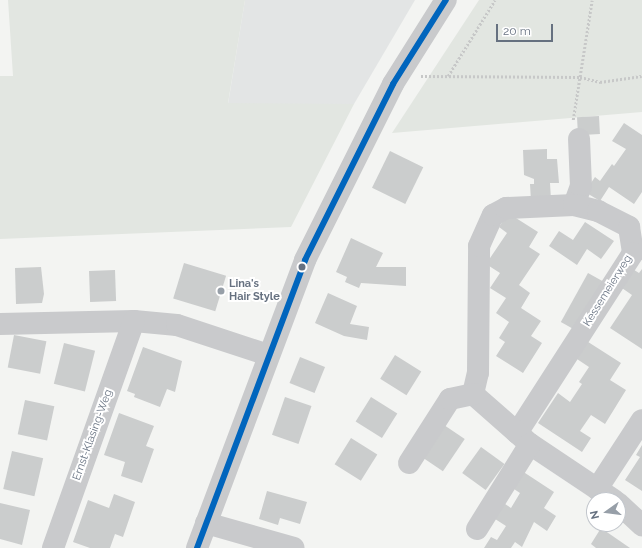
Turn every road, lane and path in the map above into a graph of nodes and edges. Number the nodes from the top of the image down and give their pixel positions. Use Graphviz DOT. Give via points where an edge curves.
graph roads {
  1 [pos="446,0"];
  2 [pos="495,0"];
  3 [pos="592,0"];
  4 [pos="402,71"];
  5 [pos="448,76"];
  6 [pos="642,76"];
  7 [pos="580,77"];
  8 [pos="576,132"];
  9 [pos="574,205"];
  10 [pos="134,321"];
  11 [pos="0,324"];
  12 [pos="268,355"];
  13 [pos="473,394"];
  14 [pos="642,420"];
  15 [pos="524,439"];
  16 [pos="409,463"];
  17 [pos="603,492"];
  18 [pos="607,492"];
  19 [pos="626,510"];
  20 [pos="206,523"];
  21 [pos="642,525"];
  22 [pos="477,529"];
  23 [pos="53,548"];
  24 [pos="197,548"];
  25 [pos="294,548"];
  1 -- 4 [label="street"];
  2 -- 5 [label="path"];
  3 -- 7 [label="path"];
  4 -- 5 [label="path"];
  4 -- 12 [label="street" via="305,260"];
  5 -- 7 [label="path"];
  6 -- 7 [label="path" via="600,82"];
  7 -- 8 [label="path"];
  8 -- 9 [label="street" via="581,186"];
  9 -- 13 [label="street, Kessemeierweg" via="506,208 493,215 479,246 478,373"];
  9 -- 15 [label="street, Kessemeierweg" via="598,211 629,227 633,253"];
  10 -- 11 [label="street"];
  10 -- 12 [label="street" via="177,325"];
  10 -- 23 [label="street, Ernst-Klasing-Weg"];
  12 -- 20 [label="street"];
  13 -- 15 [label="street"];
  13 -- 16 [label="street" via="450,399"];
  14 -- 18 [label="street"];
  15 -- 17 [label="street"];
  15 -- 22 [label="street"];
  19 -- 21 [label="street"];
  20 -- 24 [label="street"];
  20 -- 25 [label="street"];
}
